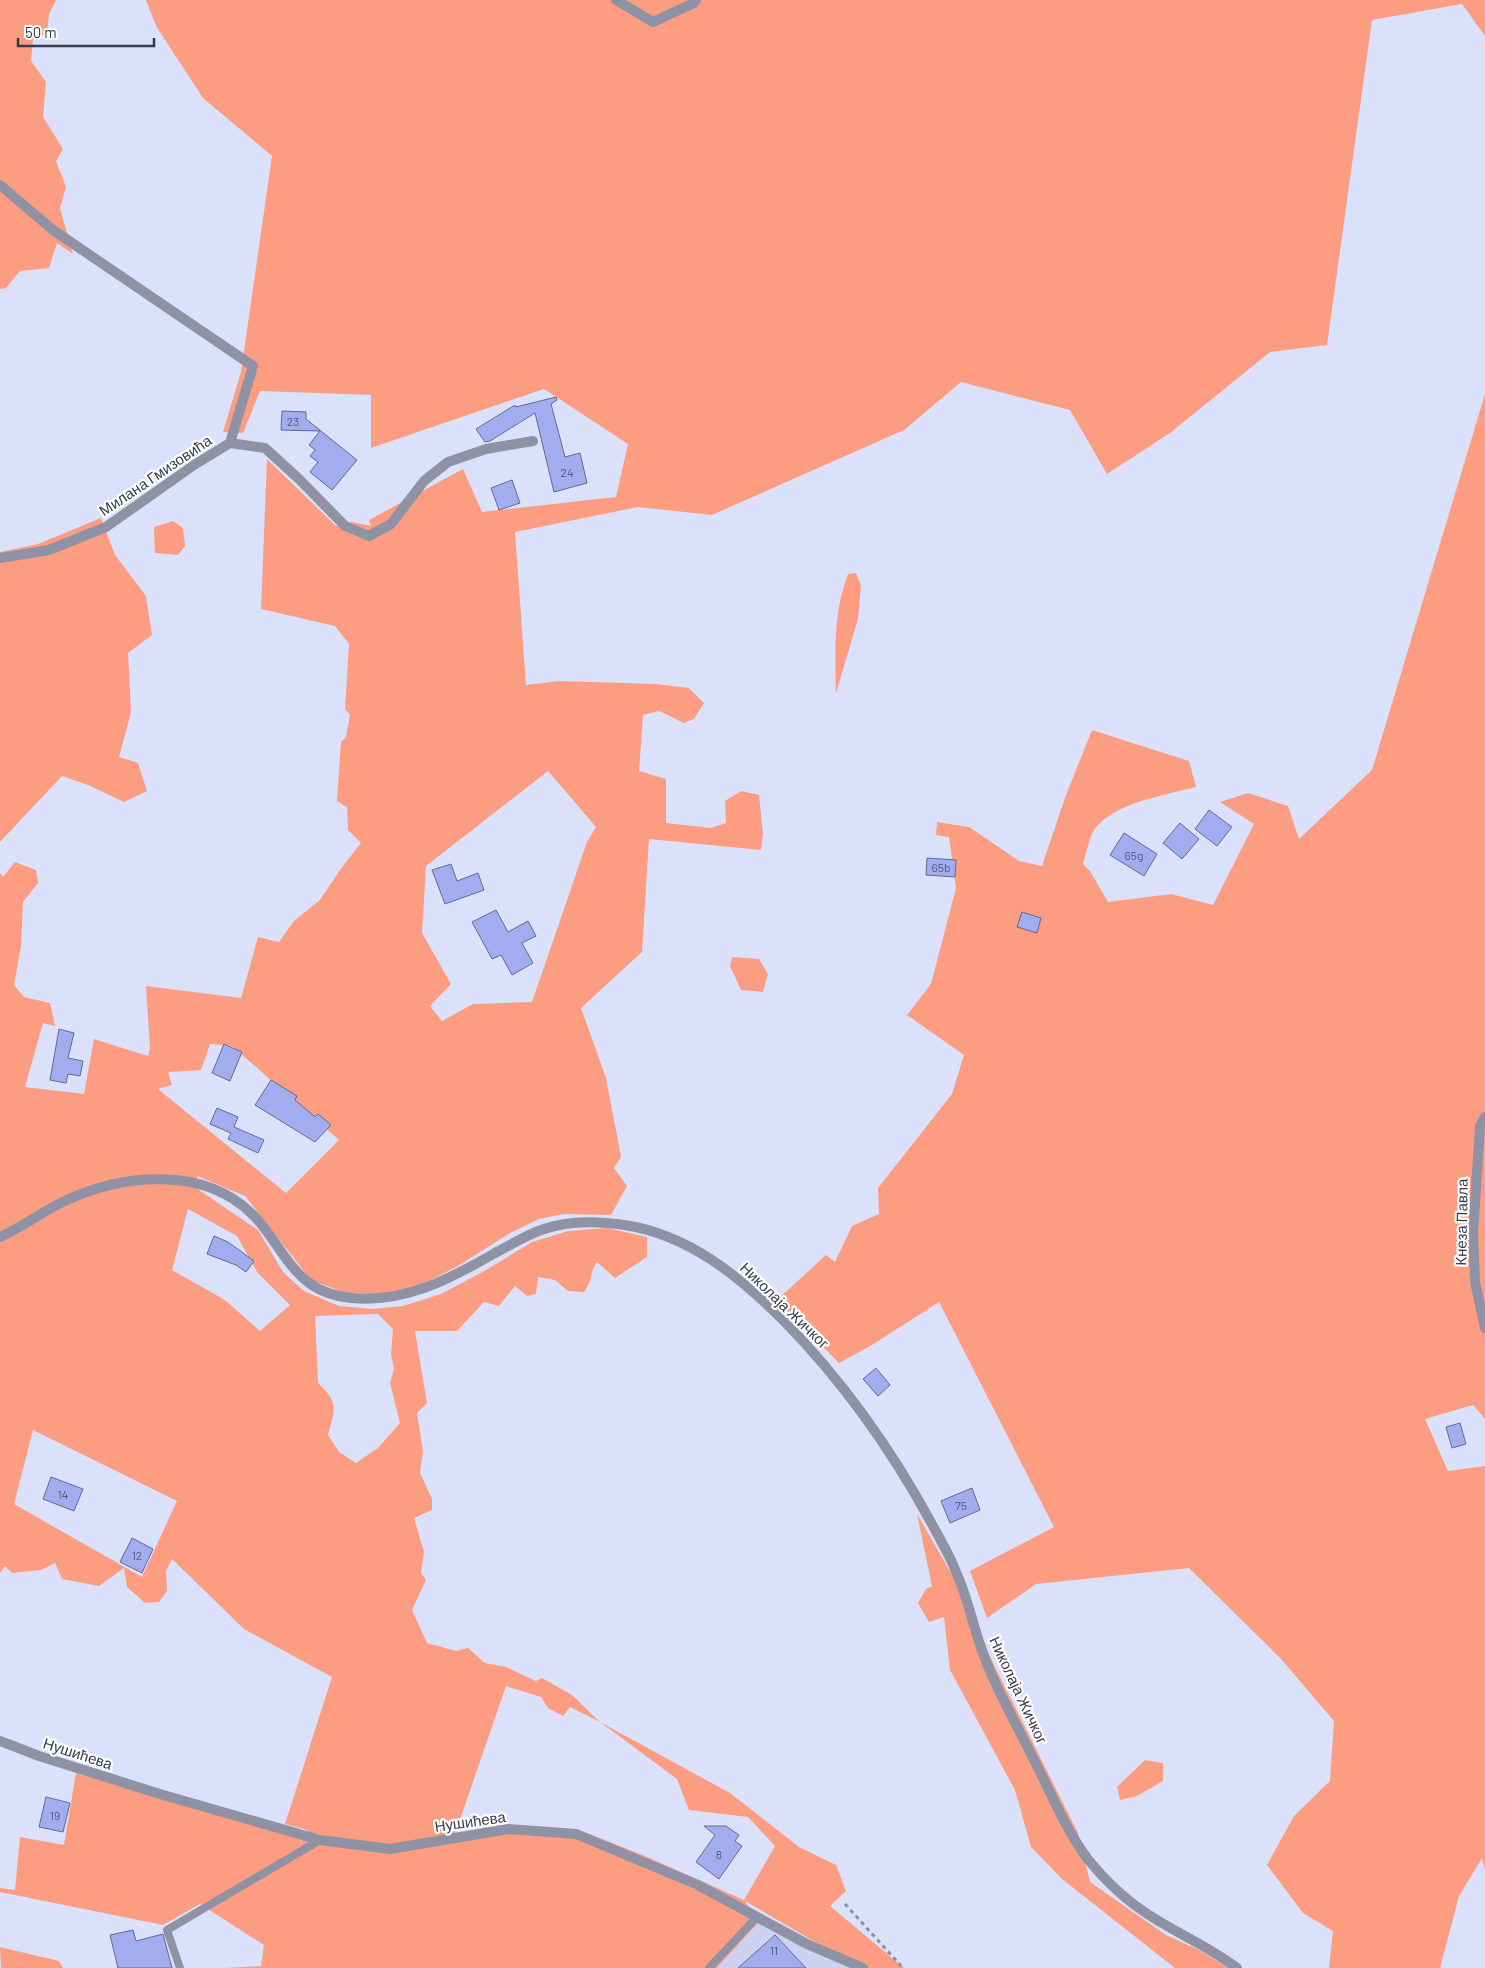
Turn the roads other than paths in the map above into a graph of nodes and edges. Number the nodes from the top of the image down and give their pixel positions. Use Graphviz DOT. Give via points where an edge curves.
graph roads {
  1 [pos="616,0"];
  2 [pos="696,0"];
  3 [pos="0,185"];
  4 [pos="533,441"];
  5 [pos="230,443"];
  6 [pos="0,558"];
  7 [pos="1485,1117"];
  8 [pos="0,1237"];
  9 [pos="1485,1328"];
  10 [pos="0,1742"];
  11 [pos="320,1840"];
  12 [pos="757,1917"];
  13 [pos="180,1968"];
  14 [pos="709,1968"];
  15 [pos="863,1968"];
  16 [pos="1237,1968"];
  1 -- 2 [label="street" via="653,22"];
  3 -- 5 [label="street" via="53,230 252,366"];
  4 -- 5 [label="street, Милана Гмизовића" via="486,449 448,462 424,481 391,524 369,536 345,526 265,448"];
  5 -- 6 [label="street, Милана Гмизовића" via="106,527 49,550"];
  7 -- 9 [label="street, Кнеза Павла" via="1480,1126 1473,1233 1475,1282"];
  8 -- 16 [label="street, Николаја Жичког" via="90,1190 157,1178 195,1183 240,1204 252,1214 304,1280 340,1297 371,1299 409,1294 457,1275 540,1230 574,1223 608,1223 646,1229 700,1252 742,1282 805,1343 854,1401 892,1455 958,1574 986,1661 1002,1697 1051,1796 1088,1859 1120,1894"];
  10 -- 11 [label="street, Нушићева" via="150,1791"];
  11 -- 12 [label="street, Нушићева" via="390,1849 508,1829 576,1834 698,1886"];
  11 -- 13 [label="lane" via="167,1930"];
  12 -- 14 [label="lane"];
  12 -- 15 [label="street, Нушићева" via="807,1944"];
}
